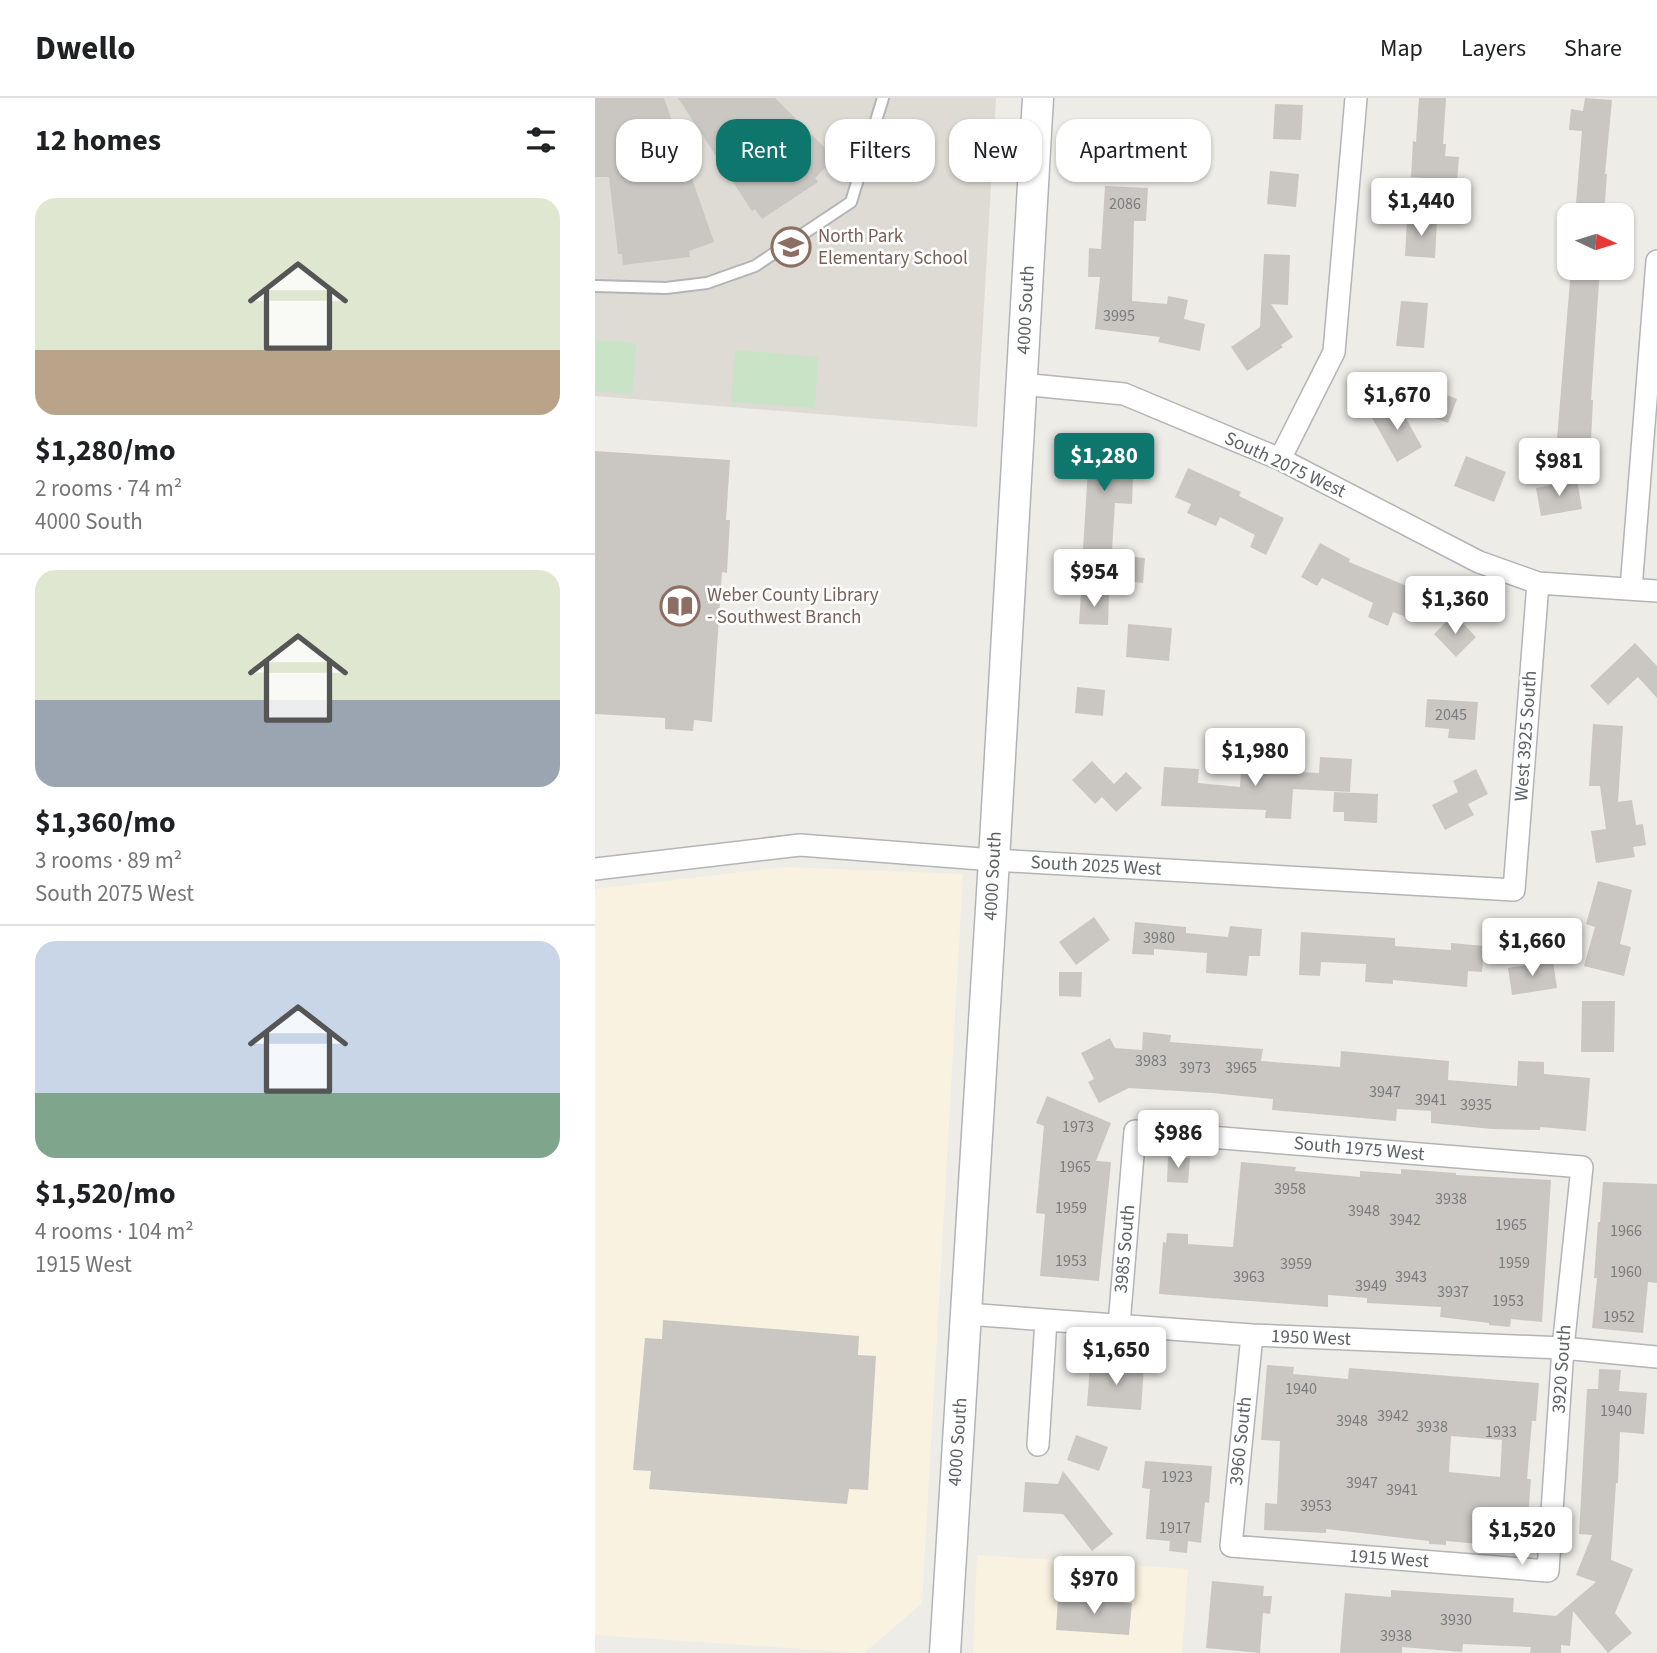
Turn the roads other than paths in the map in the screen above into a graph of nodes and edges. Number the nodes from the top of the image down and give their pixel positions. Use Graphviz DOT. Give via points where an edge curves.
graph roads {
  1 [pos="883,98"];
  2 [pos="1038,98"];
  3 [pos="1356,98"];
  4 [pos="1657,261"];
  5 [pos="595,286"];
  6 [pos="1021,384"];
  7 [pos="1280,459"];
  8 [pos="1538,583"];
  9 [pos="1631,589"];
  10 [pos="1657,591"];
  11 [pos="994,860"];
  12 [pos="595,869"];
  13 [pos="1514,890"];
  14 [pos="1135,1131"];
  15 [pos="1582,1167"];
  16 [pos="966,1314"];
  17 [pos="1046,1320"];
  18 [pos="1119,1325"];
  19 [pos="1252,1335"];
  20 [pos="1563,1348"];
  21 [pos="1657,1357"];
  22 [pos="1038,1445"];
  23 [pos="1231,1546"];
  24 [pos="1548,1571"];
  25 [pos="944,1653"];
  1 -- 5 [label="lane" via="851,202 755,266 706,283 666,288"];
  2 -- 6 [label="street, 4000 South"];
  3 -- 7 [label="street" via="1334,352"];
  4 -- 9 [label="street"];
  6 -- 7 [label="street, South 2075 West" via="1125,394"];
  6 -- 11 [label="street, 4000 South"];
  7 -- 8 [label="street, South 2075 West" via="1479,562"];
  8 -- 9 [label="street, South 2075 West"];
  8 -- 13 [label="street, West 3925 South"];
  9 -- 10 [label="street, South 2075 West"];
  11 -- 12 [label="street, South 2025 West" via="800,845"];
  11 -- 13 [label="street, South 2025 West"];
  11 -- 16 [label="street, 4000 South"];
  14 -- 15 [label="street, South 1975 West"];
  14 -- 18 [label="street, 3985 South"];
  15 -- 20 [label="street, 3920 South"];
  16 -- 17 [label="street, 1950 West"];
  16 -- 25 [label="street, 4000 South"];
  17 -- 18 [label="street, 1950 West"];
  17 -- 22 [label="street"];
  18 -- 19 [label="street, 1950 West"];
  19 -- 20 [label="street, 1950 West"];
  19 -- 23 [label="street, 3960 South"];
  20 -- 21 [label="street, 1950 West"];
  20 -- 24 [label="street, 3920 South"];
  23 -- 24 [label="street, 1915 West"];
}
